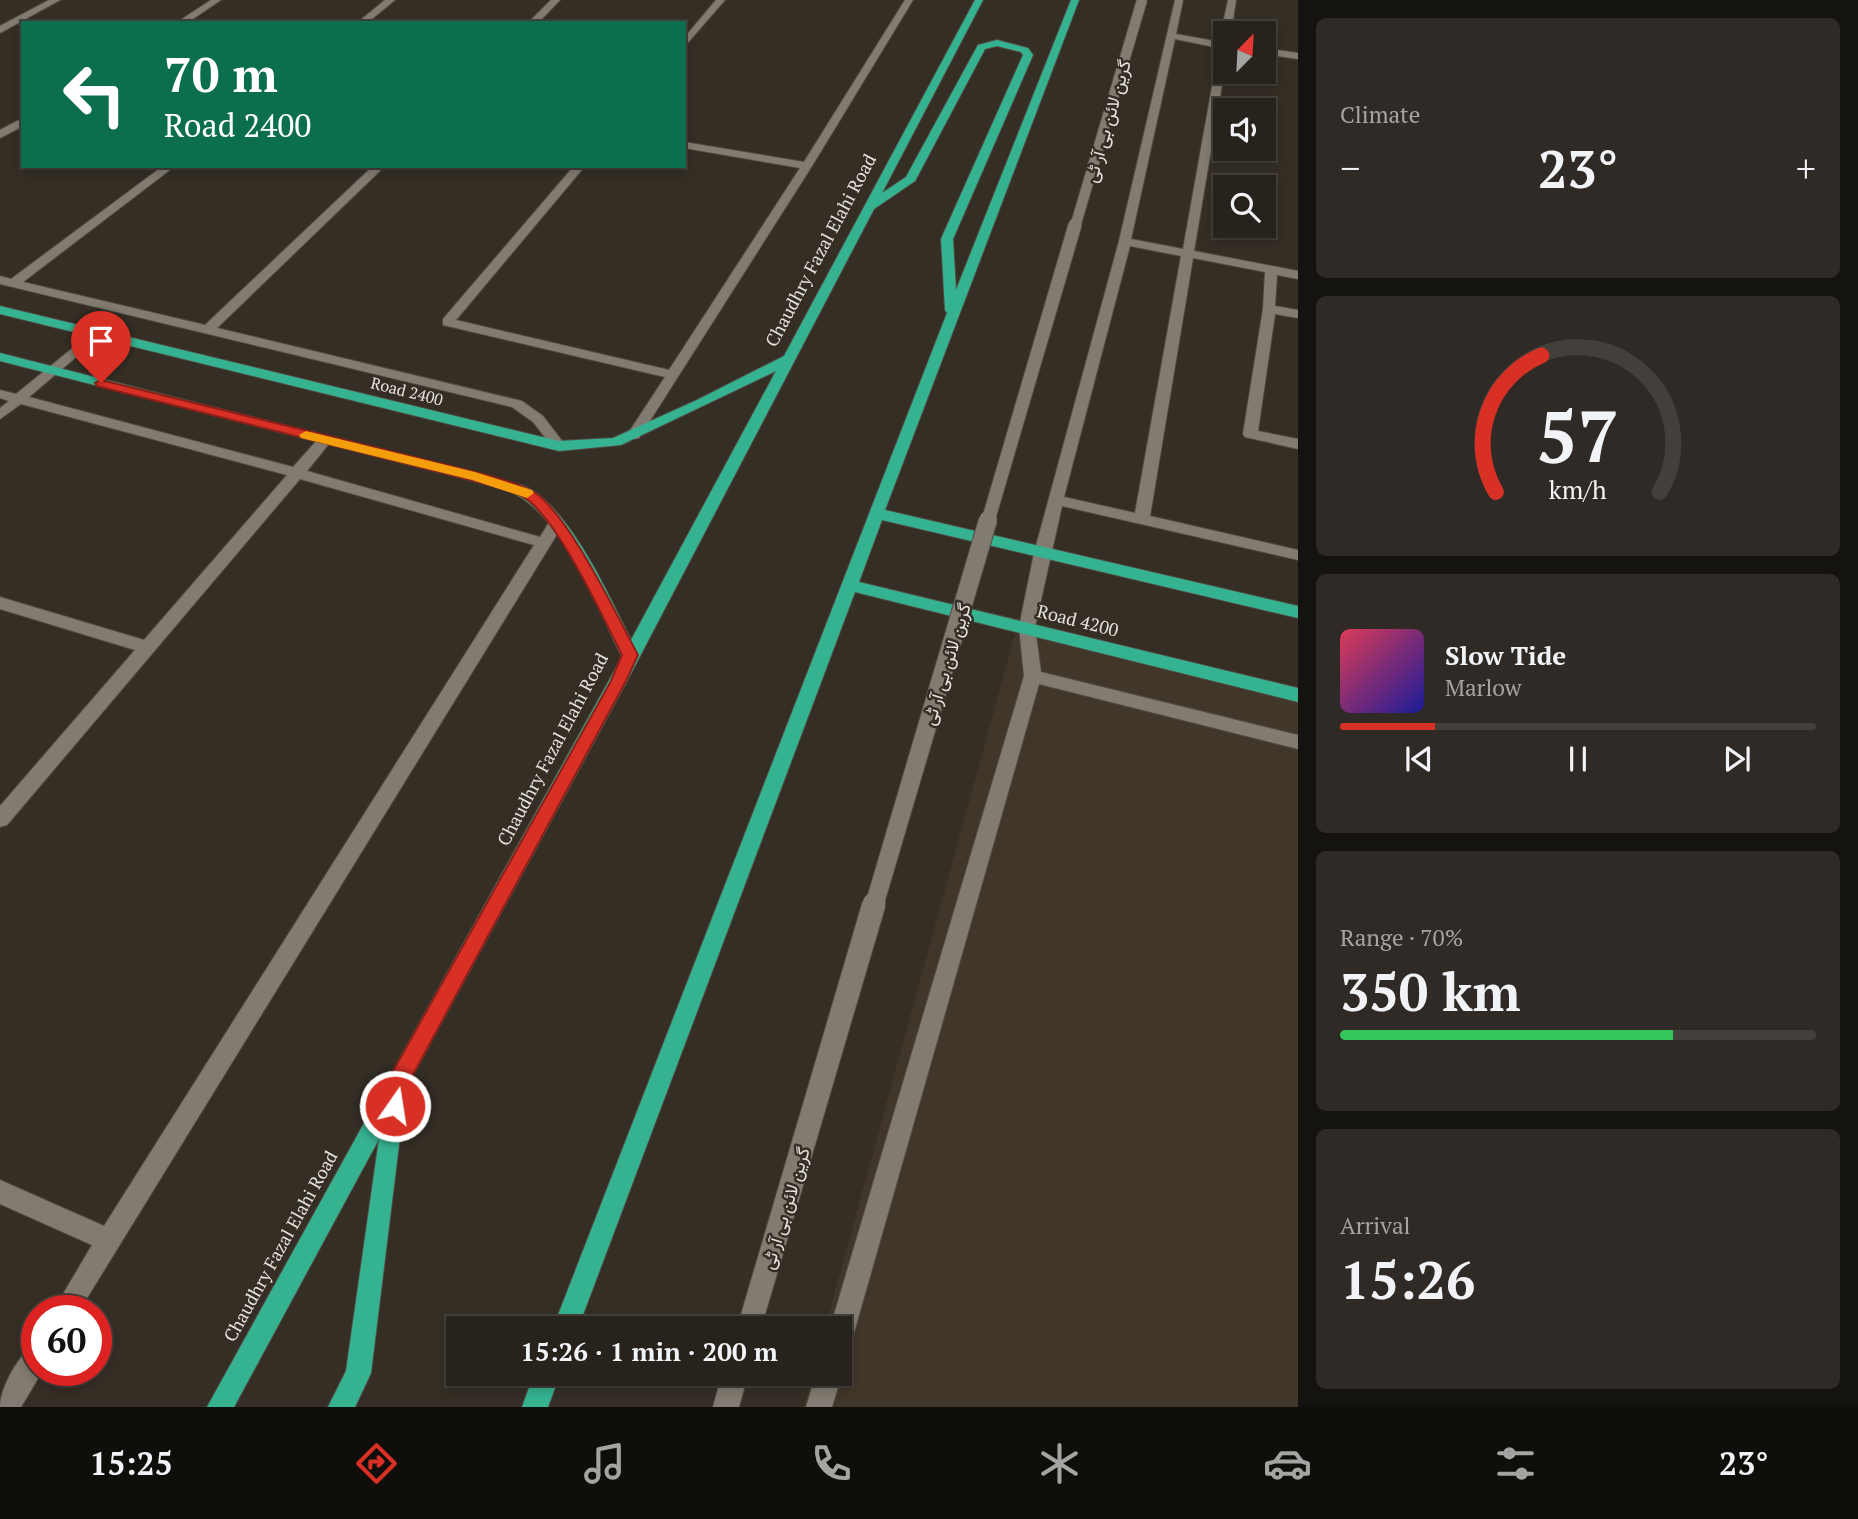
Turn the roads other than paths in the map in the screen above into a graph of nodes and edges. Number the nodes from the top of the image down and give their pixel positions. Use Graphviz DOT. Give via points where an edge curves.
graph roads {
  1 [pos="56,0"];
  2 [pos="217,0"];
  3 [pos="391,0"];
  4 [pos="556,0"];
  5 [pos="721,0"];
  6 [pos="909,0"];
  7 [pos="979,0"];
  8 [pos="1075,0"];
  9 [pos="1142,0"];
  10 [pos="1180,0"];
  11 [pos="1232,0"];
  12 [pos="0,19"];
  13 [pos="22,21"];
  14 [pos="183,21"];
  15 [pos="363,21"];
  16 [pos="534,21"];
  17 [pos="1228,21"];
  18 [pos="19,23"];
  19 [pos="0,30"];
  20 [pos="1172,36"];
  21 [pos="1213,40"];
  22 [pos="686,42"];
  23 [pos="1276,53"];
  24 [pos="1298,56"];
  25 [pos="1218,84"];
  26 [pos="21,122"];
  27 [pos="0,135"];
  28 [pos="686,145"];
  29 [pos="807,166"];
  30 [pos="167,168"];
  31 [pos="378,168"];
  32 [pos="578,168"];
  33 [pos="870,206"];
  34 [pos="1125,242"];
  35 [pos="1188,254"];
  36 [pos="1271,269"];
  37 [pos="1298,275"];
  38 [pos="0,279"];
  39 [pos="14,283"];
  40 [pos="1269,309"];
  41 [pos="0,310"];
  42 [pos="1298,314"];
  43 [pos="951,317"];
  44 [pos="208,330"];
  45 [pos="96,333"];
  46 [pos="792,357"];
  47 [pos="0,358"];
  48 [pos="52,371"];
  49 [pos="673,374"];
  50 [pos="0,394"];
  51 [pos="19,399"];
  52 [pos="0,415"];
  53 [pos="634,435"];
  54 [pos="325,440"];
  55 [pos="1298,444"];
  56 [pos="559,446"];
  57 [pos="297,473"];
  58 [pos="1056,500"];
  59 [pos="875,513"];
  60 [pos="1142,519"];
  61 [pos="556,523"];
  62 [pos="544,543"];
  63 [pos="1042,552"];
  64 [pos="1298,555"];
  65 [pos="849,584"];
  66 [pos="0,603"];
  67 [pos="1298,612"];
  68 [pos="1027,628"];
  69 [pos="148,647"];
  70 [pos="630,655"];
  71 [pos="1033,676"];
  72 [pos="1298,695"];
  73 [pos="1298,742"];
  74 [pos="0,819"];
  75 [pos="399,1080"];
  76 [pos="0,1192"];
  77 [pos="108,1240"];
  78 [pos="75,1295"];
  79 [pos="570,1316"];
  80 [pos="753,1316"];
  81 [pos="846,1316"];
  82 [pos="21,1383"];
  83 [pos="542,1386"];
  84 [pos="732,1386"];
  85 [pos="825,1386"];
  86 [pos="6,1407"];
  87 [pos="220,1407"];
  88 [pos="341,1407"];
  89 [pos="534,1407"];
  90 [pos="726,1407"];
  91 [pos="819,1407"];
  1 -- 13 [label="street"];
  2 -- 14 [label="street"];
  3 -- 15 [label="street"];
  4 -- 16 [label="street"];
  5 -- 22 [label="street"];
  6 -- 29 [label="street"];
  7 -- 33 [label="main road, Chaudhry Fazal Elahi Road"];
  8 -- 43 [label="main road"];
  9 -- 80 [label="street, گرین لائن بی آر ٹی, bridge"];
  10 -- 20 [label="street"];
  11 -- 17 [label="street"];
  12 -- 18 [label="street"];
  18 -- 19 [label="street"];
  20 -- 21 [label="street"];
  20 -- 34 [label="street"];
  23 -- 24 [label="street"];
  25 -- 35 [label="street"];
  26 -- 27 [label="street"];
  28 -- 29 [label="street"];
  29 -- 49 [label="street"];
  30 -- 39 [label="street"];
  31 -- 44 [label="street"];
  32 -- 49 [label="street" via="448,322"];
  33 -- 43 [label="main road" via="911,179 981,47 997,43 1025,50 1028,55 947,239"];
  33 -- 46 [label="main road, Chaudhry Fazal Elahi Road"];
  34 -- 35 [label="street"];
  34 -- 58 [label="street"];
  35 -- 36 [label="street"];
  35 -- 60 [label="street"];
  36 -- 37 [label="street"];
  36 -- 40 [label="street"];
  38 -- 39 [label="street"];
  39 -- 44 [label="street"];
  40 -- 42 [label="street"];
  40 -- 55 [label="street" via="1250,434"];
  41 -- 45 [label="main road, Road 2400"];
  43 -- 59 [label="main road"];
  44 -- 56 [label="street" via="517,404 538,419"];
  45 -- 48 [label="street"];
  45 -- 56 [label="main road, Road 2400"];
  46 -- 53 [label="main road, Road 2400"];
  46 -- 70 [label="main road, Chaudhry Fazal Elahi Road"];
  47 -- 48 [label="main road"];
  48 -- 51 [label="street"];
  48 -- 54 [label="main road"];
  49 -- 53 [label="street"];
  50 -- 51 [label="street"];
  51 -- 52 [label="street"];
  51 -- 57 [label="street"];
  53 -- 56 [label="main road, Road 2400" via="600,445"];
  54 -- 57 [label="street"];
  54 -- 61 [label="main road" via="529,494"];
  57 -- 62 [label="street"];
  57 -- 69 [label="street"];
  58 -- 60 [label="street"];
  58 -- 63 [label="street"];
  59 -- 63 [label="main road"];
  59 -- 65 [label="main road"];
  60 -- 64 [label="street"];
  61 -- 62 [label="street"];
  61 -- 70 [label="main road"];
  62 -- 77 [label="street"];
  63 -- 67 [label="main road"];
  63 -- 68 [label="street"];
  65 -- 68 [label="main road, Road 4200"];
  65 -- 79 [label="main road"];
  66 -- 69 [label="street"];
  68 -- 71 [label="street"];
  68 -- 72 [label="main road, Road 4200"];
  69 -- 74 [label="street"];
  70 -- 75 [label="main road, Chaudhry Fazal Elahi Road"];
  71 -- 73 [label="street"];
  71 -- 81 [label="street"];
  75 -- 87 [label="main road, Chaudhry Fazal Elahi Road"];
  75 -- 88 [label="main road" via="358,1373"];
  76 -- 77 [label="street"];
  77 -- 78 [label="street"];
  82 -- 86 [label="street"];
  83 -- 89 [label="main road"];
  84 -- 90 [label="street"];
  85 -- 91 [label="street"];
}
